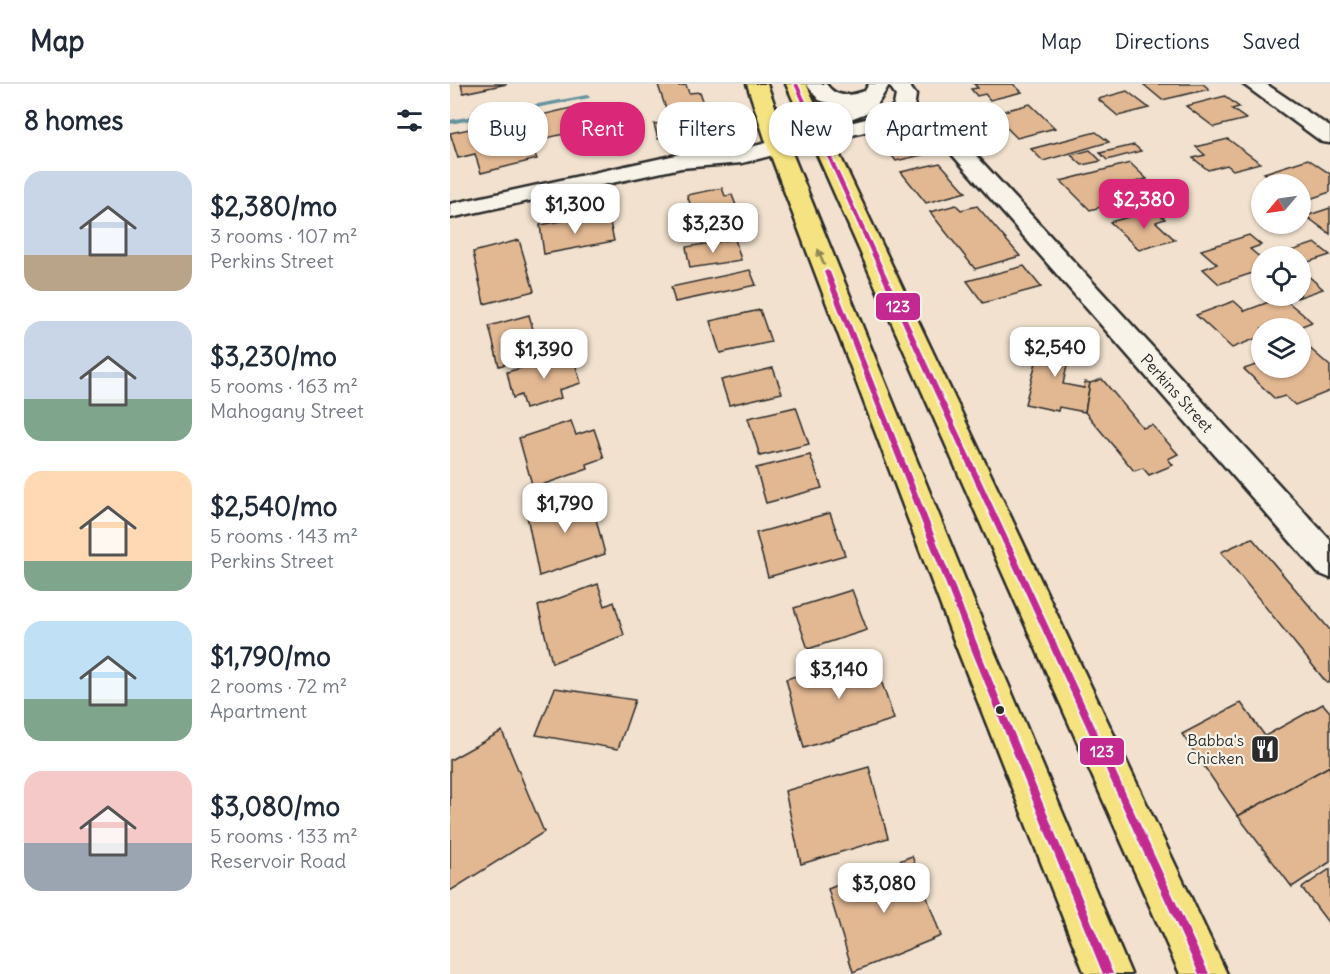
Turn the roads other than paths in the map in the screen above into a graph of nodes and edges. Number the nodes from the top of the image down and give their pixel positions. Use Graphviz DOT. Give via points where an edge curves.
graph roads {
  1 [pos="757,84"];
  2 [pos="796,84"];
  3 [pos="816,84"];
  4 [pos="898,84"];
  5 [pos="1253,84"];
  6 [pos="877,88"];
  7 [pos="804,102"];
  8 [pos="853,114"];
  9 [pos="769,120"];
  10 [pos="853,125"];
  11 [pos="1330,137"];
  12 [pos="769,143"];
  13 [pos="782,156"];
  14 [pos="828,156"];
  15 [pos="965,156"];
  16 [pos="450,211"];
  17 [pos="1330,563"];
  18 [pos="1108,974"];
  19 [pos="1204,974"];
  1 -- 9 [label="main road"];
  2 -- 7 [label="main road"];
  3 -- 6 [label="street" via="824,95 838,101 856,101"];
  4 -- 10 [label="street" via="907,98 900,111 882,121"];
  5 -- 11 [label="street"];
  6 -- 8 [label="street" via="870,103"];
  12 -- 16 [label="street" via="711,160 681,161"];
  18 -- 13 [label="main road, one-way" via="974,646"];
  14 -- 19 [label="main road"];
  15 -- 17 [label="street, Perkins Street"];
}
